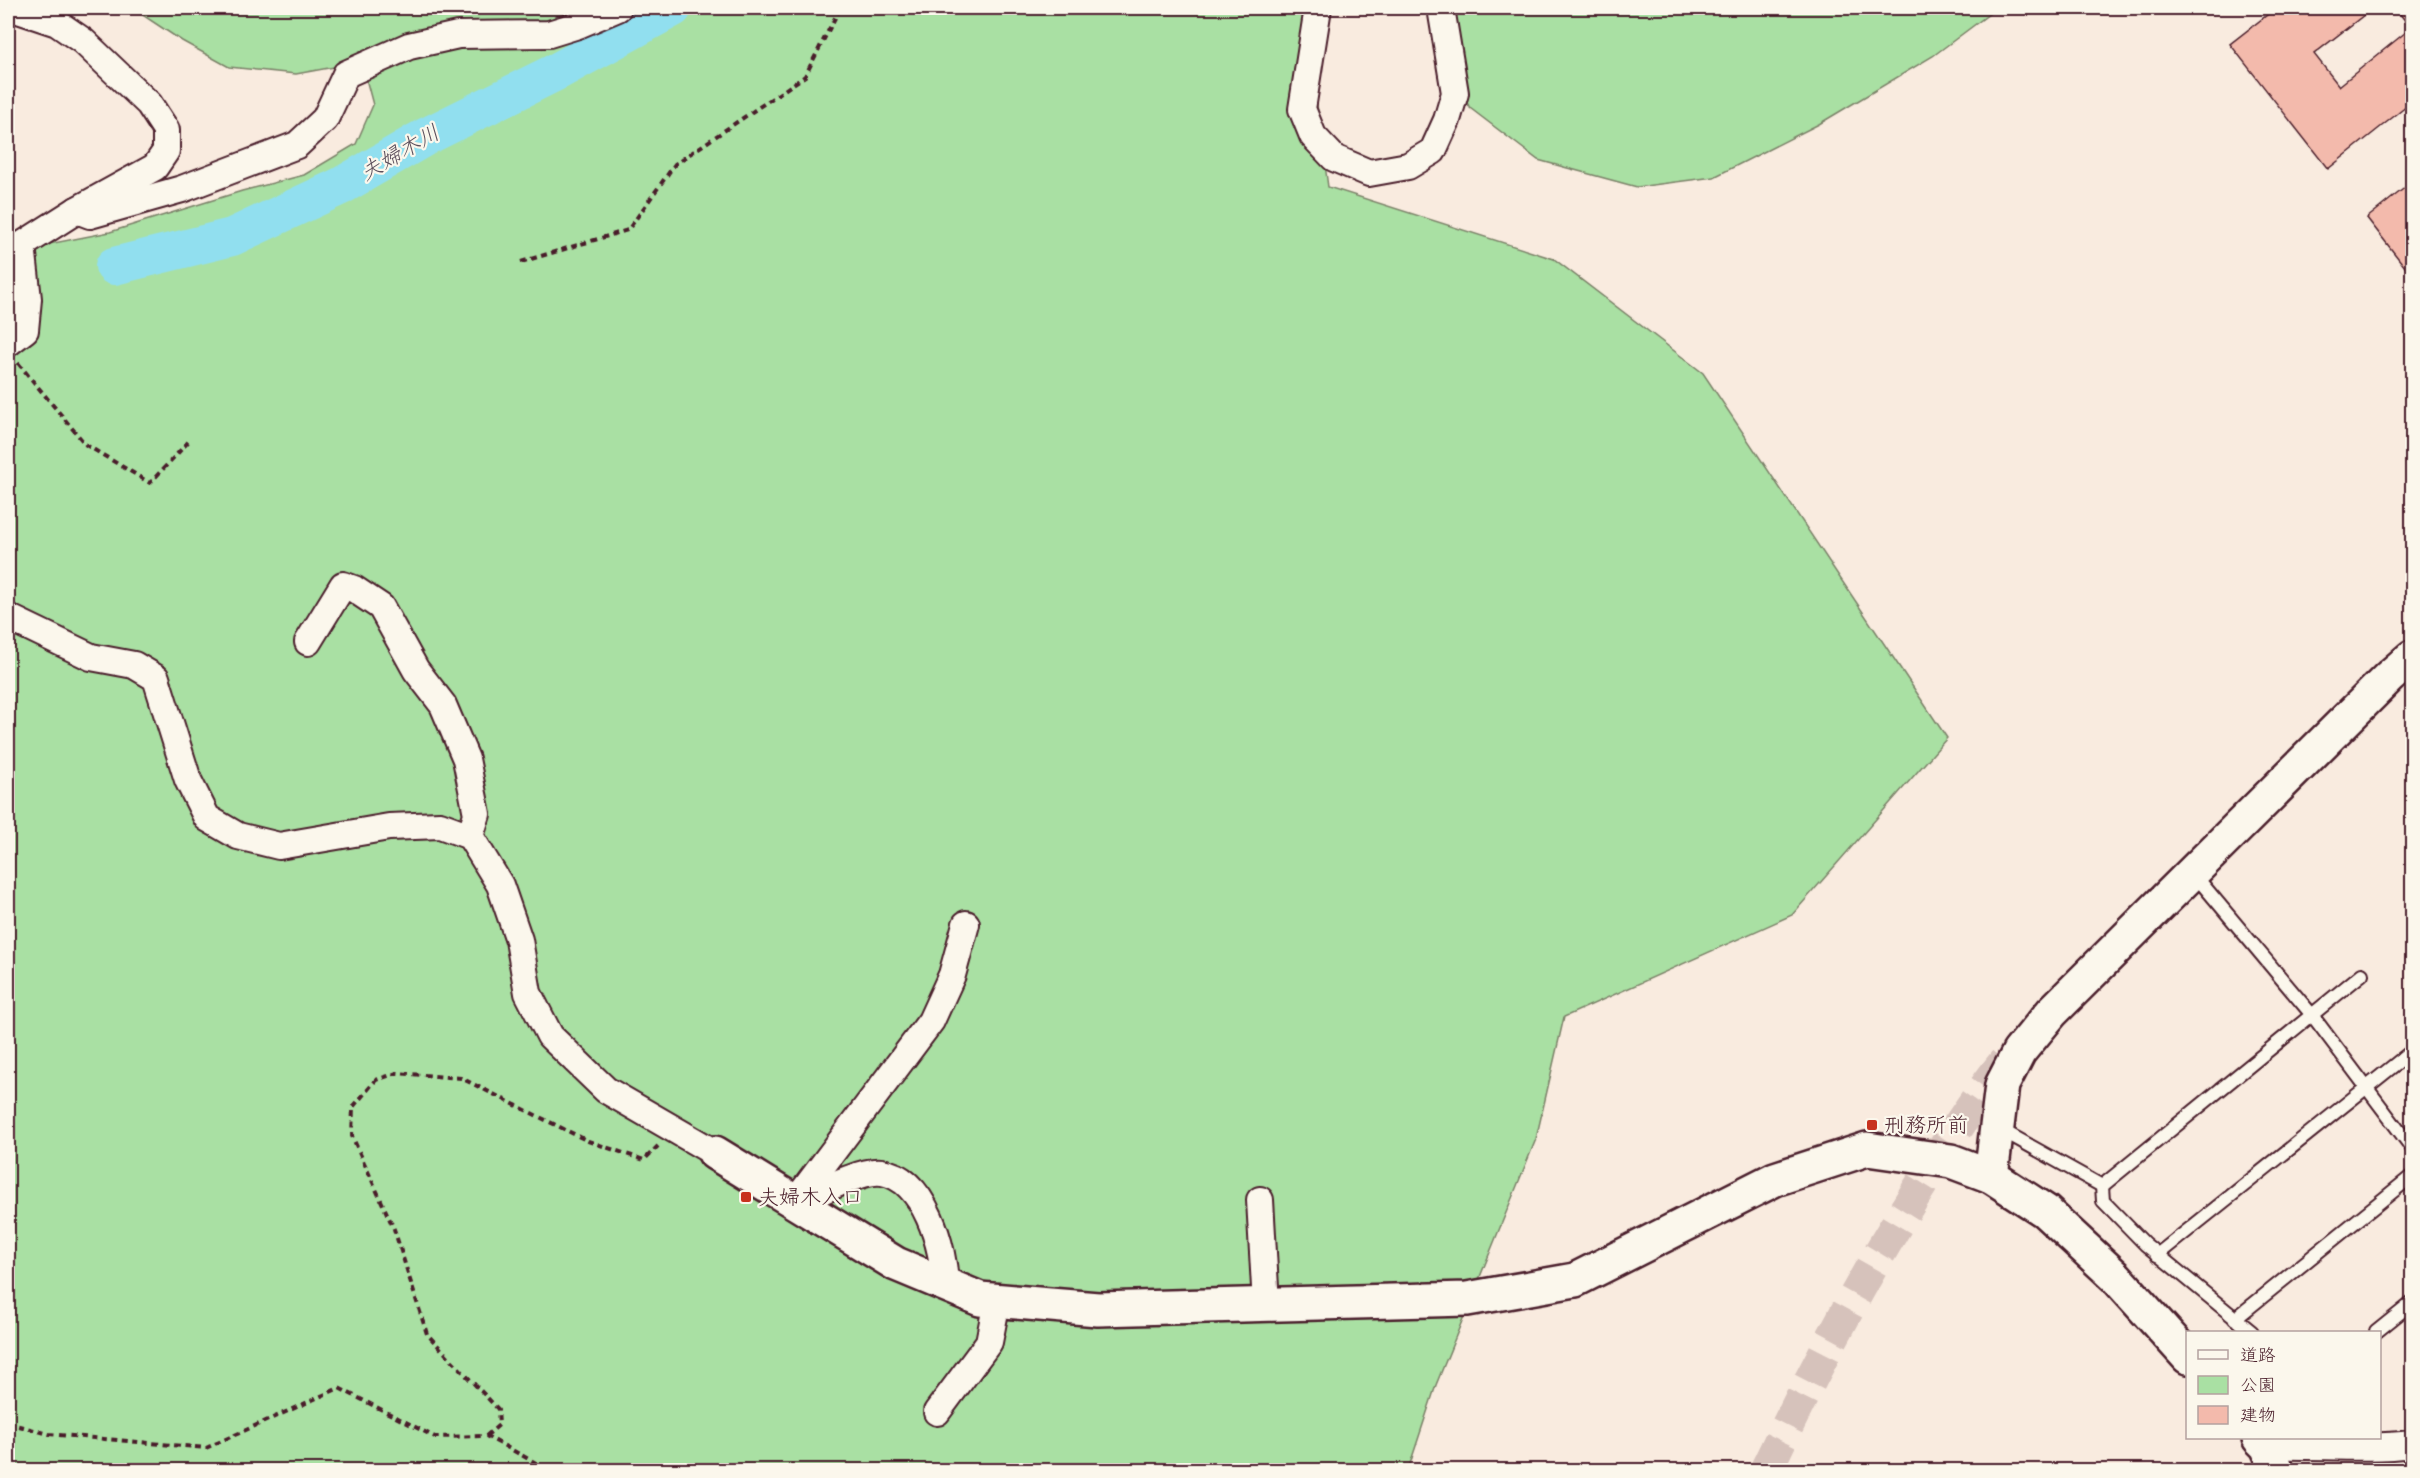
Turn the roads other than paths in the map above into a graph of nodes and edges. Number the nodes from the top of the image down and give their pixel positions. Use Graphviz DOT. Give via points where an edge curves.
graph roads {
  1 [pos="12,8"];
  2 [pos="618,8"];
  3 [pos="1318,8"];
  4 [pos="1441,8"];
  5 [pos="77,210"];
  6 [pos="11,351"];
  7 [pos="8,617"];
  8 [pos="308,642"];
  9 [pos="2412,657"];
  10 [pos="470,836"];
  11 [pos="2193,872"];
  12 [pos="966,924"];
  13 [pos="2362,974"];
  14 [pos="2312,1015"];
  15 [pos="2412,1051"];
  16 [pos="2367,1087"];
  17 [pos="1997,1128"];
  18 [pos="2408,1132"];
  19 [pos="2412,1148"];
  20 [pos="715,1153"];
  21 [pos="1991,1176"];
  22 [pos="2412,1176"];
  23 [pos="2102,1186"];
  24 [pos="1260,1200"];
  25 [pos="796,1203"];
  26 [pos="2157,1255"];
  27 [pos="945,1285"];
  28 [pos="997,1301"];
  29 [pos="2412,1303"];
  30 [pos="1266,1305"];
  31 [pos="2235,1319"];
  32 [pos="2251,1331"];
  33 [pos="2377,1331"];
  34 [pos="2186,1356"];
  35 [pos="937,1412"];
  36 [pos="2412,1444"];
  37 [pos="2268,1451"];
  1 -- 5 [label="street" via="57,23 82,41 149,104 166,130 166,151 155,167"];
  2 -- 5 [label="street" via="549,34 458,35 409,46 346,74 325,119 297,145 182,189 90,215"];
  3 -- 4 [label="street" via="1302,109 1313,136 1334,158 1369,173 1408,166 1434,151 1455,93"];
  5 -- 6 [label="street" via="22,244 28,299 25,330"];
  7 -- 10 [label="street" via="91,657 134,665 156,678 189,780 207,818 238,836 279,846 388,826 440,825"];
  8 -- 10 [label="street" via="343,585 381,607 416,670 443,705 466,759 477,813"];
  9 -- 11 [label="street"];
  10 -- 20 [label="street" via="500,885 519,940 528,993 550,1036 606,1090"];
  11 -- 14 [label="lane"];
  11 -- 17 [label="street" via="2052,1012 2019,1052 2002,1085"];
  12 -- 25 [label="street" via="952,975 931,1021"];
  13 -- 14 [label="lane"];
  14 -- 16 [label="lane"];
  14 -- 23 [label="lane"];
  15 -- 16 [label="lane"];
  16 -- 18 [label="lane"];
  16 -- 26 [label="lane"];
  17 -- 21 [label="street"];
  17 -- 23 [label="lane"];
  18 -- 19 [label="lane"];
  20 -- 25 [label="street"];
  21 -- 30 [label="street" via="1952,1161 1867,1149 1775,1179 1575,1280 1467,1299"];
  21 -- 34 [label="street" via="2045,1211 2116,1277"];
  22 -- 31 [label="lane"];
  23 -- 26 [label="lane" via="2103,1201"];
  24 -- 30 [label="street"];
  25 -- 27 [label="street" via="896,1264"];
  25 -- 27 [label="street" via="852,1177 882,1172 907,1184 926,1208 944,1262"];
  26 -- 31 [label="lane"];
  27 -- 28 [label="street" via="980,1299"];
  28 -- 30 [label="street" via="1098,1310"];
  28 -- 35 [label="street" via="989,1342"];
  29 -- 33 [label="lane"];
  31 -- 32 [label="lane"];
  36 -- 37 [label="street" via="2373,1448 2316,1444"];
}
